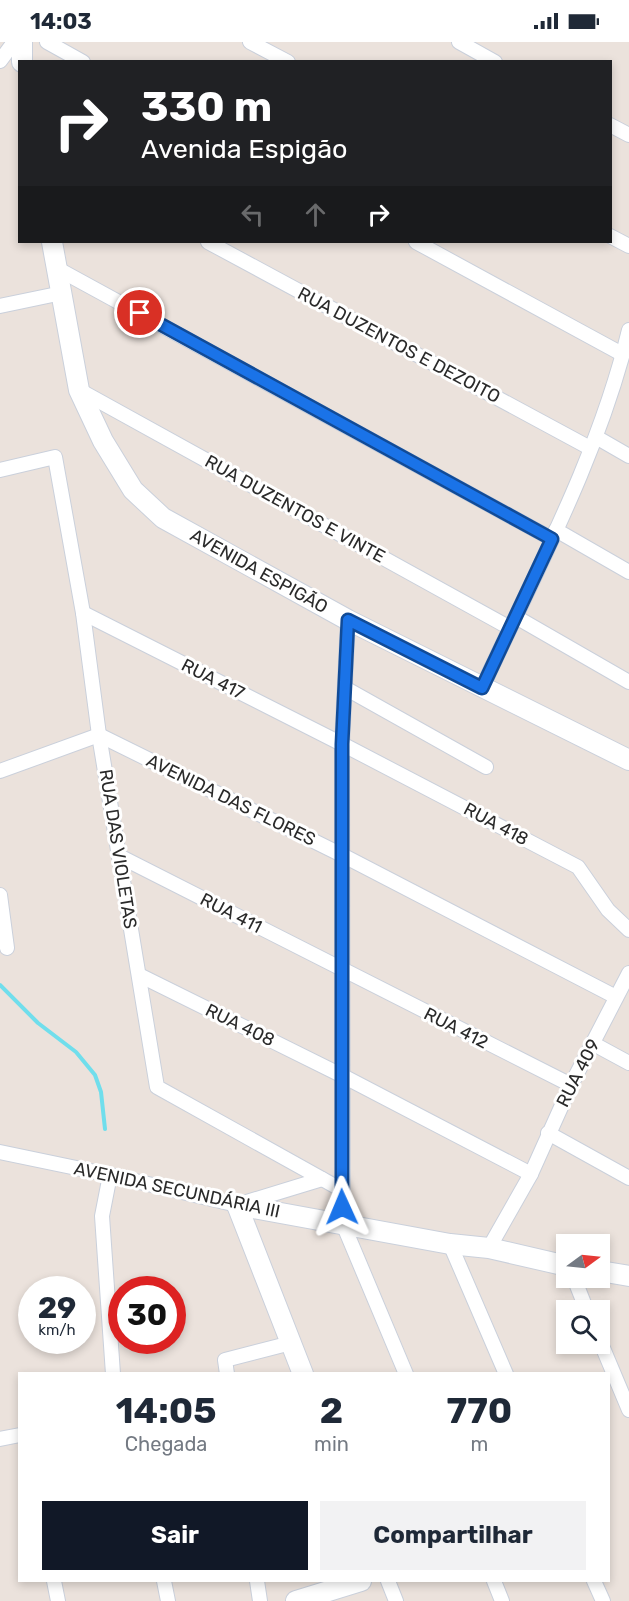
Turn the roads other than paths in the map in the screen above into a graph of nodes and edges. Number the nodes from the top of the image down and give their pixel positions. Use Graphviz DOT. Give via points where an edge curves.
graph roads {
  1 [pos="14,42"];
  2 [pos="22,42"];
  3 [pos="47,42"];
  4 [pos="250,42"];
  5 [pos="459,42"];
  6 [pos="22,60"];
  7 [pos="79,60"];
  8 [pos="284,60"];
  9 [pos="491,60"];
  10 [pos="0,62"];
  11 [pos="612,126"];
  12 [pos="629,135"];
  13 [pos="612,237"];
  14 [pos="52,243"];
  15 [pos="210,243"];
  16 [pos="418,243"];
  17 [pos="629,246"];
  18 [pos="58,268"];
  19 [pos="62,293"];
  20 [pos="0,306"];
  21 [pos="626,343"];
  22 [pos="79,390"];
  23 [pos="593,442"];
  24 [pos="629,456"];
  25 [pos="0,470"];
  26 [pos="554,534"];
  27 [pos="629,572"];
  28 [pos="83,613"];
  29 [pos="348,620"];
  30 [pos="513,622"];
  31 [pos="629,682"];
  32 [pos="345,688"];
  33 [pos="482,688"];
  34 [pos="99,735"];
  35 [pos="342,744"];
  36 [pos="629,760"];
  37 [pos="486,768"];
  38 [pos="0,771"];
  39 [pos="342,855"];
  40 [pos="119,856"];
  41 [pos="0,895"];
  42 [pos="629,930"];
  43 [pos="7,948"];
  44 [pos="342,970"];
  45 [pos="629,973"];
  46 [pos="139,975"];
  47 [pos="616,997"];
  48 [pos="592,1043"];
  49 [pos="629,1062"];
  50 [pos="341,1075"];
  51 [pos="571,1085"];
  52 [pos="548,1133"];
  53 [pos="0,1152"];
  54 [pos="531,1174"];
  55 [pos="110,1175"];
  56 [pos="629,1178"];
  57 [pos="322,1179"];
  58 [pos="342,1190"];
  59 [pos="237,1205"];
  60 [pos="343,1224"];
  61 [pos="450,1244"];
  62 [pos="489,1248"];
  63 [pos="556,1263"];
  64 [pos="610,1273"];
  65 [pos="629,1276"];
  66 [pos="291,1343"];
  67 [pos="605,1354"];
  68 [pos="113,1372"];
  69 [pos="227,1372"];
  70 [pos="302,1372"];
  71 [pos="405,1372"];
  72 [pos="505,1372"];
  73 [pos="629,1410"];
  74 [pos="18,1436"];
  75 [pos="0,1439"];
  76 [pos="54,1582"];
  77 [pos="164,1582"];
  78 [pos="258,1582"];
  79 [pos="358,1582"];
  80 [pos="388,1582"];
  81 [pos="494,1582"];
  82 [pos="594,1582"];
  83 [pos="58,1601"];
  84 [pos="168,1601"];
  85 [pos="260,1601"];
  86 [pos="297,1601"];
  87 [pos="396,1601"];
  88 [pos="502,1601"];
  89 [pos="603,1601"];
  1 -- 10 [label="street"];
  2 -- 6 [label="street"];
  3 -- 7 [label="street"];
  4 -- 8 [label="street"];
  5 -- 9 [label="street"];
  11 -- 12 [label="street"];
  13 -- 17 [label="street"];
  14 -- 18 [label="street, AVENIDA ESPIGÃO"];
  15 -- 23 [label="street, RUA DUZENTOS E DEZOITO"];
  16 -- 21 [label="street"];
  18 -- 19 [label="street, AVENIDA ESPIGÃO"];
  18 -- 26 [label="street"];
  19 -- 20 [label="street"];
  19 -- 22 [label="street, AVENIDA ESPIGÃO"];
  21 -- 23 [label="street"];
  22 -- 29 [label="street, AVENIDA ESPIGÃO" via="103,441 133,490 163,518"];
  22 -- 30 [label="street, RUA DUZENTOS E VINTE"];
  23 -- 24 [label="street, RUA DUZENTOS E DEZOITO"];
  23 -- 26 [label="street"];
  25 -- 28 [label="street, RUA DAS VIOLETAS" via="55,457"];
  26 -- 27 [label="street"];
  26 -- 30 [label="street"];
  28 -- 34 [label="street, RUA DAS VIOLETAS"];
  28 -- 35 [label="street, RUA 417"];
  29 -- 32 [label="street"];
  29 -- 33 [label="street, AVENIDA ESPIGÃO"];
  30 -- 31 [label="street, RUA DUZENTOS E VINTE"];
  30 -- 33 [label="street"];
  32 -- 35 [label="street"];
  32 -- 37 [label="street"];
  33 -- 36 [label="street, AVENIDA ESPIGÃO"];
  34 -- 38 [label="street"];
  34 -- 39 [label="street, AVENIDA DAS FLORES"];
  34 -- 40 [label="street, RUA DAS VIOLETAS"];
  35 -- 39 [label="street"];
  35 -- 42 [label="street, RUA 418" via="578,867 608,910"];
  39 -- 44 [label="street"];
  39 -- 47 [label="street, AVENIDA DAS FLORES"];
  40 -- 44 [label="street, RUA 411"];
  40 -- 46 [label="street, RUA DAS VIOLETAS"];
  41 -- 43 [label="street"];
  44 -- 50 [label="street"];
  44 -- 51 [label="street, RUA 412"];
  45 -- 47 [label="street, RUA 409"];
  46 -- 50 [label="street, RUA 408"];
  46 -- 57 [label="street, RUA DAS VIOLETAS" via="157,1087"];
  47 -- 48 [label="street, RUA 409"];
  48 -- 49 [label="street"];
  48 -- 51 [label="street, RUA 409"];
  50 -- 54 [label="street"];
  50 -- 58 [label="street"];
  51 -- 52 [label="street, RUA 409"];
  52 -- 54 [label="street, RUA 409"];
  52 -- 56 [label="street"];
  53 -- 55 [label="street, AVENIDA SECUNDÁRIA III"];
  54 -- 62 [label="street, RUA 409"];
  55 -- 59 [label="street, AVENIDA SECUNDÁRIA III"];
  55 -- 68 [label="street" via="102,1216"];
  57 -- 58 [label="street, RUA DAS VIOLETAS"];
  57 -- 59 [label="street"];
  58 -- 60 [label="street"];
  59 -- 60 [label="street, AVENIDA SECUNDÁRIA III"];
  59 -- 66 [label="street"];
  60 -- 61 [label="street, AVENIDA SECUNDÁRIA III"];
  60 -- 71 [label="street"];
  61 -- 62 [label="street, AVENIDA SECUNDÁRIA III"];
  61 -- 72 [label="street"];
  62 -- 63 [label="street, AVENIDA SECUNDÁRIA III"];
  64 -- 65 [label="street"];
  66 -- 69 [label="street" via="225,1360"];
  66 -- 70 [label="street"];
  67 -- 73 [label="street"];
  74 -- 75 [label="street"];
  76 -- 83 [label="street"];
  77 -- 84 [label="street"];
  78 -- 85 [label="street"];
  79 -- 86 [label="street"];
  80 -- 87 [label="street"];
  81 -- 88 [label="street"];
  82 -- 89 [label="street"];
}
